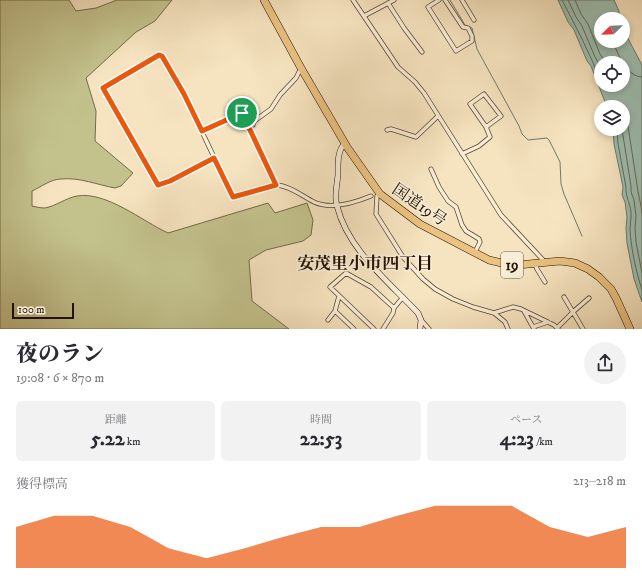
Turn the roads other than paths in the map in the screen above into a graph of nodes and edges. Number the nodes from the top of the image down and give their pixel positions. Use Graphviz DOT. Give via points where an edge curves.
graph roads {
  1 [pos="264,0"];
  2 [pos="353,0"];
  3 [pos="394,0"];
  4 [pos="439,0"];
  5 [pos="445,0"];
  6 [pos="462,0"];
  7 [pos="388,3"];
  8 [pos="364,16"];
  9 [pos="474,20"];
  10 [pos="422,52"];
  11 [pos="301,68"];
  12 [pos="242,113"];
  13 [pos="438,116"];
  14 [pos="486,127"];
  15 [pos="387,130"];
  16 [pos="202,131"];
  17 [pos="344,143"];
  18 [pos="462,154"];
  19 [pos="214,158"];
  20 [pos="431,169"];
  21 [pos="276,185"];
  22 [pos="380,194"];
  23 [pos="370,196"];
  24 [pos="336,205"];
  25 [pos="475,253"];
  26 [pos="545,262"];
  27 [pos="535,264"];
  28 [pos="546,282"];
  29 [pos="339,296"];
  30 [pos="403,297"];
  31 [pos="564,297"];
  32 [pos="589,298"];
  33 [pos="394,308"];
  34 [pos="335,310"];
  35 [pos="524,311"];
  36 [pos="572,312"];
  37 [pos="494,313"];
  38 [pos="328,320"];
  39 [pos="421,320"];
  40 [pos="548,322"];
  41 [pos="543,324"];
  42 [pos="425,327"];
  43 [pos="533,328"];
  44 [pos="558,328"];
  45 [pos="354,329"];
  46 [pos="374,329"];
  47 [pos="383,329"];
  48 [pos="420,329"];
  49 [pos="429,329"];
  50 [pos="508,329"];
  51 [pos="545,329"];
  52 [pos="583,329"];
  53 [pos="630,329"];
  1 -- 11 [label="highway, 国道19号 / 19"];
  2 -- 8 [label="street"];
  3 -- 7 [label="street"];
  4 -- 5 [label="street" via="428,8 456,51 472,41 472,36"];
  6 -- 9 [label="street"];
  7 -- 8 [label="street"];
  7 -- 10 [label="street"];
  8 -- 13 [label="street" via="398,67 415,82"];
  11 -- 12 [label="street" via="271,109 252,125 245,112"];
  11 -- 17 [label="highway, 国道19号 / 19"];
  12 -- 16 [label="street"];
  12 -- 21 [label="street"];
  13 -- 15 [label="street" via="416,137"];
  13 -- 18 [label="street"];
  14 -- 14 [label="street" via="470,104 484,94 501,116"];
  14 -- 18 [label="street" via="490,137"];
  16 -- 19 [label="street"];
  16 -- 19 [label="street" via="162,56 159,55 103,88 158,185"];
  17 -- 22 [label="highway, 国道19号 / 19"];
  17 -- 24 [label="main road" via="338,157"];
  18 -- 26 [label="street" via="501,215"];
  19 -- 21 [label="street" via="233,197"];
  20 -- 25 [label="street" via="439,187 456,207 466,231 480,242"];
  21 -- 24 [label="street" via="291,188 315,202 328,206"];
  22 -- 25 [label="highway, 国道19号 / 19" via="420,224"];
  22 -- 37 [label="street" via="377,196 376,214 404,258 423,279 453,299"];
  23 -- 24 [label="street" via="359,201"];
  24 -- 30 [label="main road" via="345,227 363,256"];
  25 -- 27 [label="highway, 国道19号 / 19" via="502,264"];
  26 -- 27 [label="highway, 国道19号 / 19"];
  26 -- 53 [label="highway, 国道19号 / 19" via="575,263 599,277 616,298"];
  27 -- 28 [label="street"];
  29 -- 33 [label="street" via="330,287 346,273 371,287"];
  29 -- 34 [label="street"];
  29 -- 46 [label="street"];
  30 -- 33 [label="street"];
  30 -- 39 [label="main road"];
  31 -- 36 [label="street"];
  32 -- 36 [label="street"];
  33 -- 47 [label="street"];
  34 -- 38 [label="street"];
  34 -- 45 [label="street"];
  35 -- 37 [label="street" via="513,307"];
  35 -- 40 [label="street"];
  35 -- 43 [label="street"];
  36 -- 44 [label="street"];
  36 -- 52 [label="street"];
  37 -- 50 [label="street" via="505,322"];
  39 -- 42 [label="street"];
  39 -- 48 [label="main road"];
  40 -- 41 [label="street"];
  40 -- 44 [label="street"];
  41 -- 43 [label="street"];
  41 -- 51 [label="street"];
  42 -- 49 [label="street"];
}
